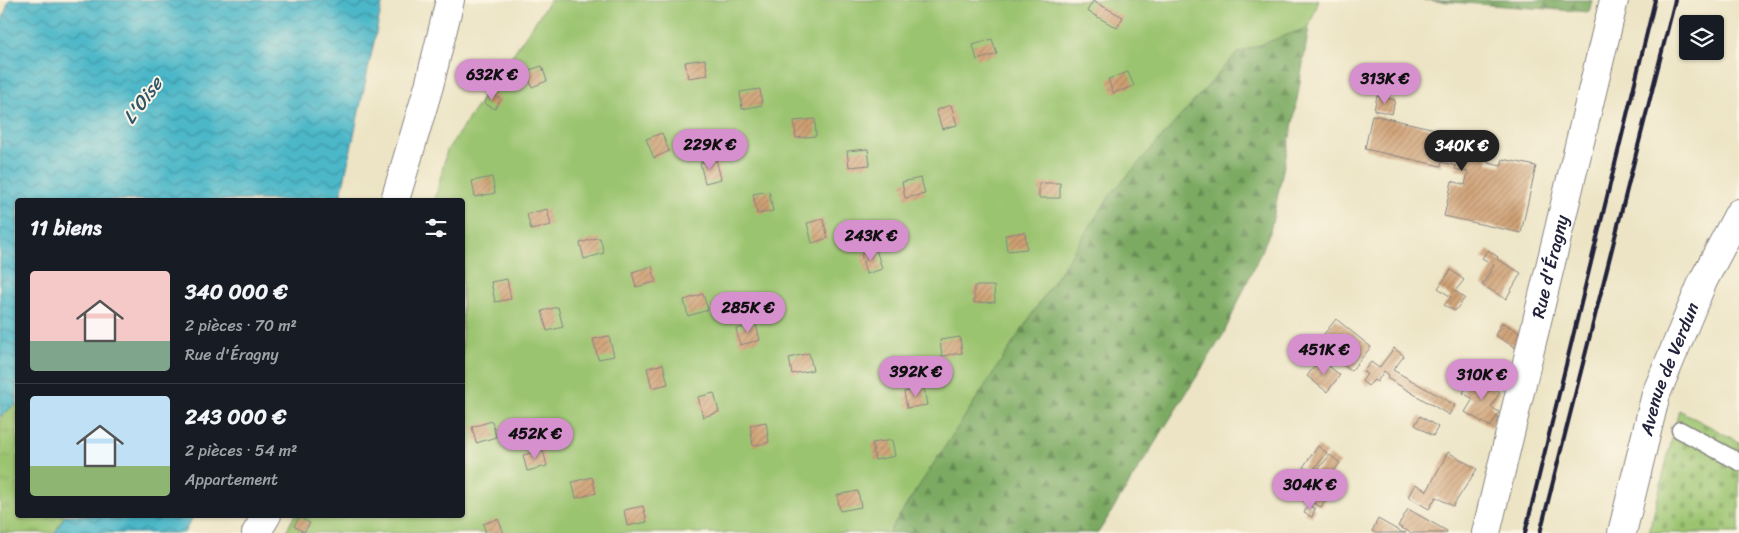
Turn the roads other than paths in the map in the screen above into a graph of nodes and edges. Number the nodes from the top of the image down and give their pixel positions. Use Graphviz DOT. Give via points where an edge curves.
graph roads {
  1 [pos="450,0"];
  2 [pos="1614,0"];
  3 [pos="396,198"];
  4 [pos="1739,213"];
  5 [pos="1680,430"];
  6 [pos="1739,462"];
  7 [pos="265,518"];
  8 [pos="256,533"];
  9 [pos="1486,533"];
  10 [pos="1622,533"];
  1 -- 3 [label="street" via="429,86"];
  2 -- 9 [label="street, Rue d'Éragny"];
  4 -- 10 [label="street, Avenue de Verdun" via="1704,281 1656,394"];
  5 -- 6 [label="lane"];
  7 -- 8 [label="street"];
}
